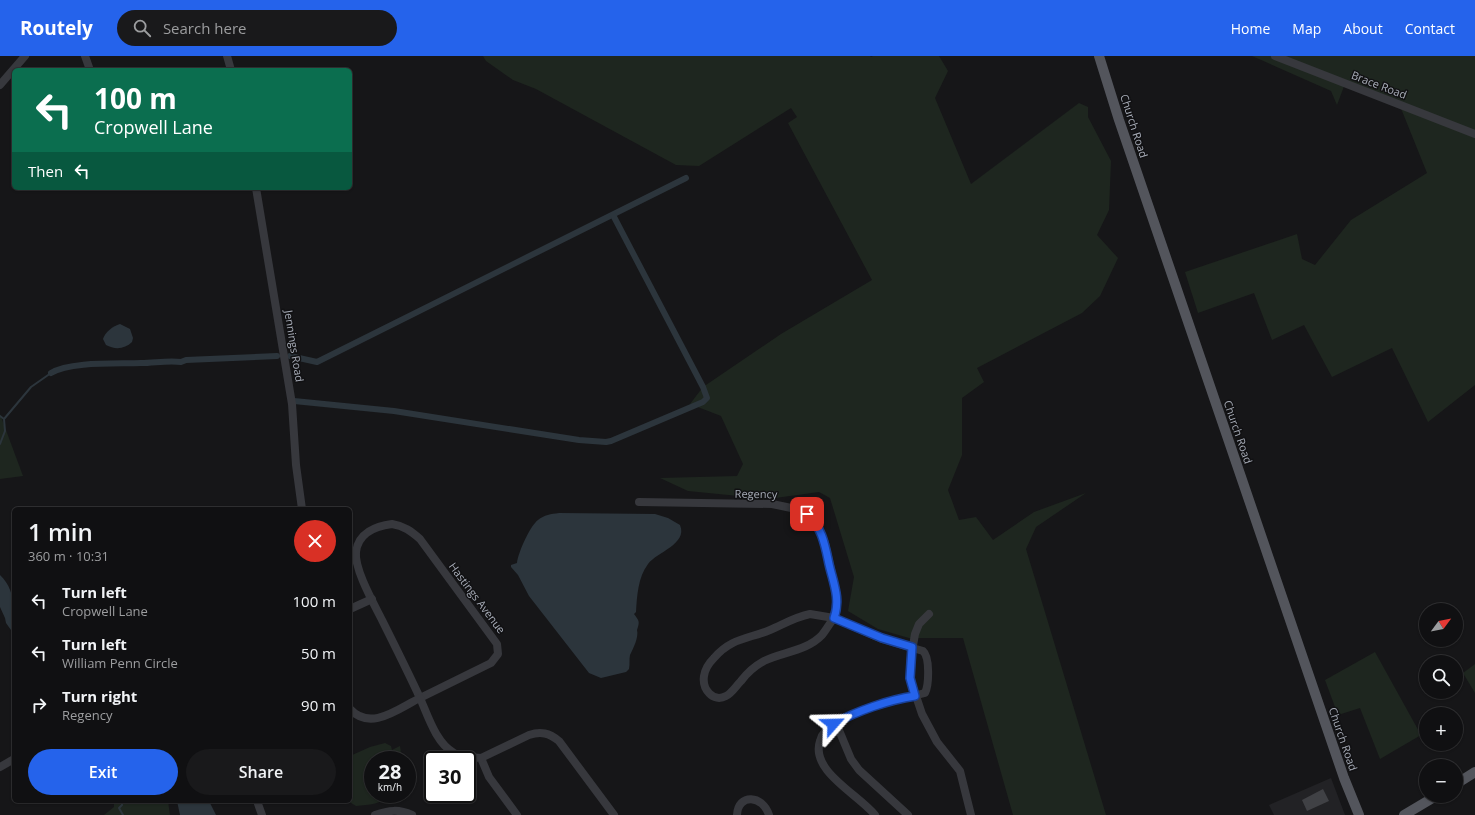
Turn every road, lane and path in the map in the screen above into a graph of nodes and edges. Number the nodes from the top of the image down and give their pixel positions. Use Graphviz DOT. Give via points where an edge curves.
graph roads {
  1 [pos="25,56"];
  2 [pos="85,56"];
  3 [pos="227,56"];
  4 [pos="1099,56"];
  5 [pos="1275,56"];
  6 [pos="15,68"];
  7 [pos="89,68"];
  8 [pos="231,68"];
  9 [pos="12,71"];
  10 [pos="0,85"];
  11 [pos="1475,134"];
  12 [pos="256,190"];
  13 [pos="639,502"];
  14 [pos="302,507"];
  15 [pos="372,599"];
  16 [pos="352,607"];
  17 [pos="929,614"];
  18 [pos="834,618"];
  19 [pos="912,647"];
  20 [pos="915,696"];
  21 [pos="420,698"];
  22 [pos="352,710"];
  23 [pos="836,723"];
  24 [pos="481,758"];
  25 [pos="12,760"];
  26 [pos="0,767"];
  27 [pos="1475,772"];
  28 [pos="1463,780"];
  29 [pos="258,803"];
  30 [pos="1424,803"];
  31 [pos="1355,805"];
  32 [pos="262,815"];
  33 [pos="375,815"];
  34 [pos="412,815"];
  35 [pos="517,815"];
  36 [pos="614,815"];
  37 [pos="737,815"];
  38 [pos="769,815"];
  39 [pos="875,815"];
  40 [pos="908,815"];
  41 [pos="971,815"];
  42 [pos="1359,815"];
  43 [pos="1367,815"];
  44 [pos="1404,815"];
  1 -- 6 [label="street"];
  2 -- 7 [label="street"];
  3 -- 8 [label="street"];
  4 -- 31 [label="main road, Church Road" via="1228,440"];
  5 -- 11 [label="street, Brace Road"];
  9 -- 10 [label="street"];
  12 -- 14 [label="street, Jennings Road" via="292,404"];
  13 -- 18 [label="street, Regency" via="772,504 807,514 820,530 824,543 837,596"];
  15 -- 16 [label="street"];
  15 -- 21 [label="street, Hastings Avenue"];
  15 -- 21 [label="street, Hastings Avenue" via="356,561 359,541 371,530 381,526 401,526 420,540 497,644 498,654 491,663"];
  17 -- 19 [label="street" via="916,628"];
  18 -- 18 [label="street" via="817,639 756,666 726,696 717,698 709,693 704,683 706,671 713,659 728,645 802,615 817,614"];
  18 -- 19 [label="street" via="882,638"];
  19 -- 20 [label="street" via="910,678"];
  19 -- 20 [label="street" via="926,654 927,664 927,690"];
  20 -- 23 [label="street" via="858,713"];
  20 -- 41 [label="street" via="932,734 960,771"];
  21 -- 22 [label="street" via="372,720 363,718"];
  21 -- 24 [label="street" via="445,747 460,756"];
  23 -- 39 [label="street" via="827,728 820,739 818,752 822,764 830,775"];
  23 -- 40 [label="street" via="851,759 859,770"];
  24 -- 35 [label="street" via="489,777"];
  24 -- 36 [label="street" via="529,735 545,733 559,741"];
  25 -- 26 [label="street"];
  27 -- 28 [label="main road"];
  29 -- 32 [label="street"];
  30 -- 44 [label="main road"];
  31 -- 42 [label="main road, Church Road"];
  31 -- 43 [label="main road"];
  33 -- 34 [label="street" via="398,810"];
  37 -- 38 [label="street" via="742,804 750,799 764,804"];
}
